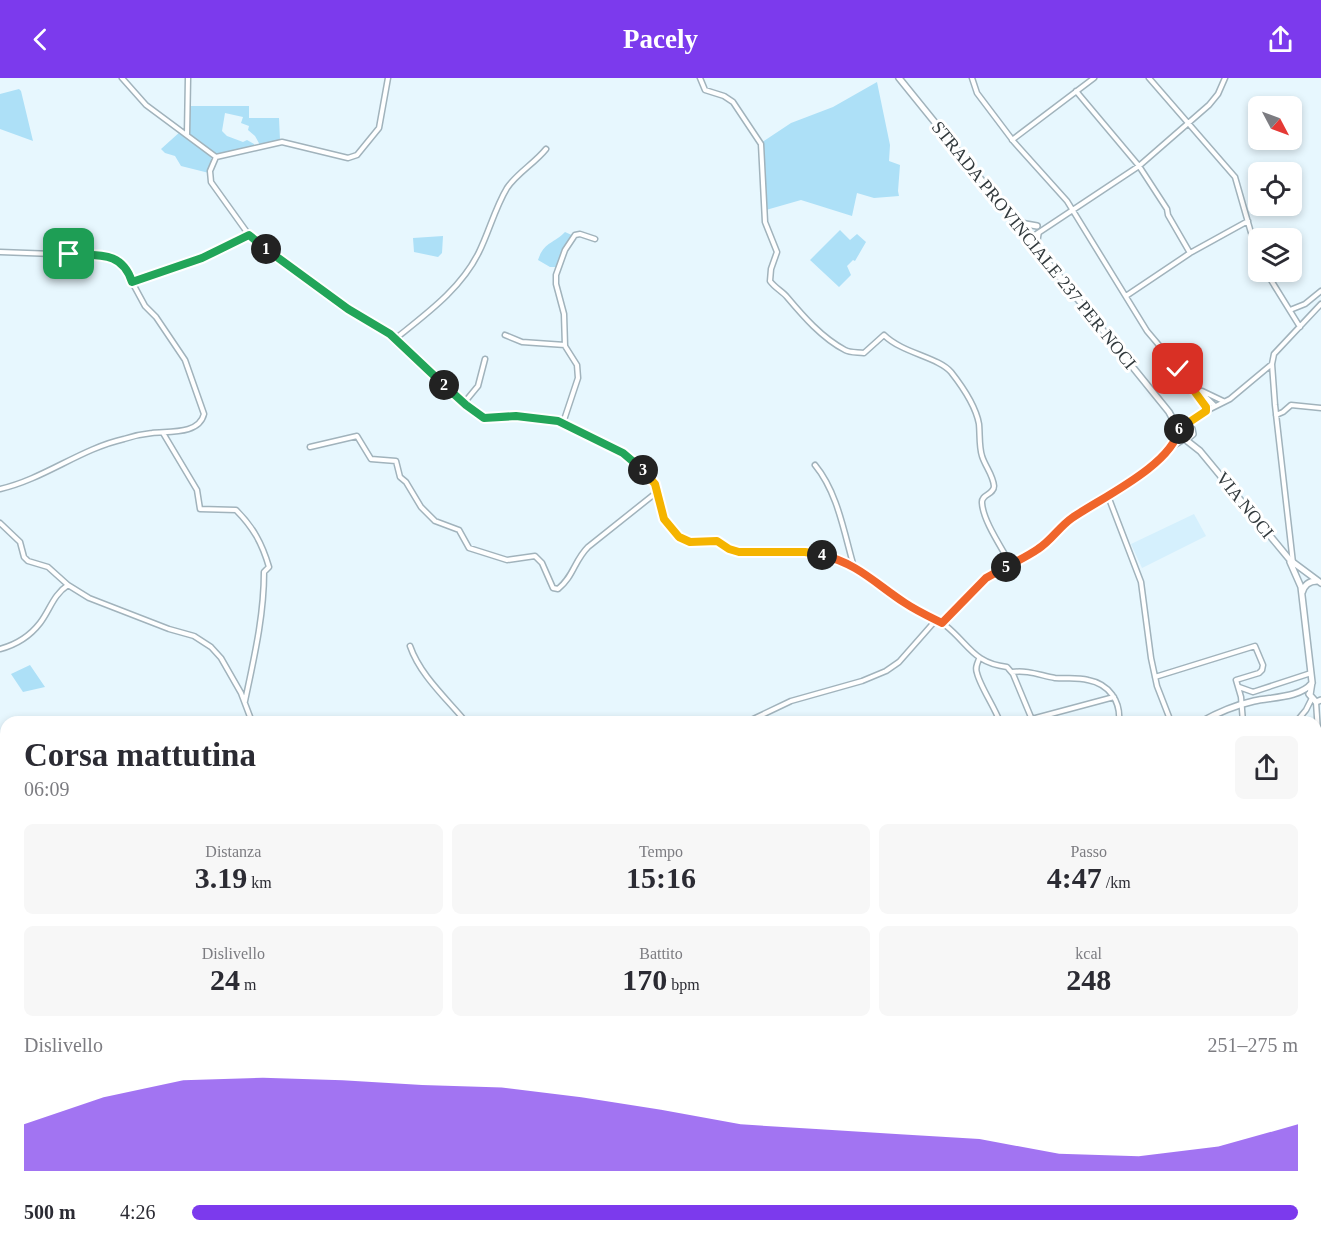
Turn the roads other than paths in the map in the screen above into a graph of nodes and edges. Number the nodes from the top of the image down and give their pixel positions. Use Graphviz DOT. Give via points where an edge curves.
graph roads {
  1 [pos="122,78"];
  2 [pos="188,78"];
  3 [pos="388,78"];
  4 [pos="700,78"];
  5 [pos="899,78"];
  6 [pos="972,78"];
  7 [pos="1094,78"];
  8 [pos="1149,78"];
  9 [pos="1225,78"];
  10 [pos="1076,91"];
  11 [pos="1187,123"];
  12 [pos="187,135"];
  13 [pos="1012,140"];
  14 [pos="546,149"];
  15 [pos="216,157"];
  16 [pos="1139,166"];
  17 [pos="1072,210"];
  18 [pos="1014,221"];
  19 [pos="1248,221"];
  20 [pos="1037,226"];
  21 [pos="1045,226"];
  22 [pos="1250,228"];
  23 [pos="1038,234"];
  24 [pos="249,235"];
  25 [pos="1027,237"];
  26 [pos="595,238"];
  27 [pos="1036,248"];
  28 [pos="3,252"];
  29 [pos="1190,253"];
  30 [pos="132,282"];
  31 [pos="1272,282"];
  32 [pos="1321,291"];
  33 [pos="1126,296"];
  34 [pos="1321,304"];
  35 [pos="1290,310"];
  36 [pos="1300,327"];
  37 [pos="505,335"];
  38 [pos="395,339"];
  39 [pos="565,346"];
  40 [pos="485,359"];
  41 [pos="1272,364"];
  42 [pos="1190,382"];
  43 [pos="1223,402"];
  44 [pos="464,403"];
  45 [pos="1215,406"];
  46 [pos="1321,408"];
  47 [pos="1206,411"];
  48 [pos="1169,412"];
  49 [pos="1276,415"];
  50 [pos="563,423"];
  51 [pos="1189,429"];
  52 [pos="163,433"];
  53 [pos="1178,433"];
  54 [pos="1185,440"];
  55 [pos="310,447"];
  56 [pos="1170,448"];
  57 [pos="1200,451"];
  58 [pos="815,465"];
  59 [pos="0,489"];
  60 [pos="657,492"];
  61 [pos="1108,496"];
  62 [pos="0,523"];
  63 [pos="1291,562"];
  64 [pos="1011,565"];
  65 [pos="854,567"];
  66 [pos="1320,582"];
  67 [pos="68,585"];
  68 [pos="1302,595"];
  69 [pos="936,620"];
  70 [pos="942,623"];
  71 [pos="410,646"];
  72 [pos="0,650"];
  73 [pos="979,659"];
  74 [pos="1012,672"];
  75 [pos="1311,672"];
  76 [pos="1155,677"];
  77 [pos="1312,682"];
  78 [pos="1239,687"];
  79 [pos="1303,692"];
  80 [pos="1114,697"];
  81 [pos="1315,699"];
  82 [pos="245,701"];
  83 [pos="1241,705"];
  84 [pos="250,716"];
  85 [pos="461,716"];
  86 [pos="760,716"];
  87 [pos="998,716"];
  88 [pos="1031,716"];
  89 [pos="1047,716"];
  90 [pos="1119,716"];
  91 [pos="1169,716"];
  92 [pos="1215,716"];
  93 [pos="1242,716"];
  94 [pos="1301,716"];
  95 [pos="1317,716"];
  1 -- 12 [label="street" via="147,105"];
  2 -- 12 [label="street"];
  3 -- 15 [label="street" via="379,128 357,155 348,158 282,142"];
  4 -- 64 [label="street" via="705,90 733,102 761,144 765,222 777,252 771,269 774,287 847,352 864,353 884,335 892,343 948,368 967,396 978,422 982,457 994,486 981,502"];
  5 -- 18 [label="main road, STRADA PROVINCIALE 237 PER NOCI"];
  6 -- 13 [label="street" via="977,93"];
  7 -- 10 [label="street"];
  8 -- 11 [label="street"];
  9 -- 11 [label="street" via="1212,102"];
  10 -- 13 [label="street"];
  10 -- 16 [label="street"];
  11 -- 16 [label="street"];
  11 -- 19 [label="street" via="1234,177"];
  12 -- 15 [label="street"];
  13 -- 17 [label="street"];
  14 -- 38 [label="street" via="508,187 477,255 455,288"];
  15 -- 24 [label="street" via="210,171 211,182"];
  16 -- 17 [label="street"];
  16 -- 29 [label="street"];
  17 -- 21 [label="street"];
  17 -- 33 [label="street"];
  18 -- 20 [label="main road"];
  18 -- 25 [label="main road, STRADA PROVINCIALE 237 PER NOCI"];
  19 -- 22 [label="street"];
  19 -- 29 [label="street"];
  20 -- 21 [label="street"];
  20 -- 25 [label="street"];
  21 -- 23 [label="street"];
  23 -- 25 [label="street"];
  23 -- 27 [label="main road"];
  24 -- 30 [label="street" via="202,258"];
  24 -- 38 [label="street"];
  25 -- 27 [label="main road, STRADA PROVINCIALE 237 PER NOCI"];
  26 -- 39 [label="street" via="575,235 560,262 556,284 564,314"];
  27 -- 48 [label="main road, STRADA PROVINCIALE 237 PER NOCI"];
  28 -- 30 [label="street" via="108,256 123,264"];
  29 -- 33 [label="street"];
  30 -- 52 [label="street" via="185,360 204,414 191,427"];
  31 -- 35 [label="street"];
  32 -- 35 [label="street"];
  33 -- 42 [label="street" via="1147,331"];
  34 -- 36 [label="street"];
  35 -- 36 [label="street"];
  36 -- 41 [label="street" via="1274,354"];
  37 -- 39 [label="street" via="522,342"];
  38 -- 44 [label="street"];
  39 -- 50 [label="street" via="577,365 578,378"];
  40 -- 44 [label="street" via="478,386"];
  41 -- 43 [label="street"];
  41 -- 49 [label="street"];
  42 -- 43 [label="street"];
  42 -- 45 [label="street"];
  42 -- 47 [label="street"];
  43 -- 45 [label="street"];
  44 -- 50 [label="street" via="484,418 530,417"];
  45 -- 47 [label="street"];
  46 -- 49 [label="street" via="1291,405"];
  47 -- 51 [label="street"];
  48 -- 51 [label="main road, STRADA PROVINCIALE 237 PER NOCI"];
  48 -- 53 [label="main road, STRADA PROVINCIALE 237 PER NOCI"];
  49 -- 63 [label="street"];
  50 -- 60 [label="street" via="629,457 655,484"];
  51 -- 53 [label="main road"];
  51 -- 54 [label="main road"];
  51 -- 57 [label="main road, VIA NOCI"];
  52 -- 59 [label="street" via="102,445"];
  52 -- 82 [label="street" via="197,490 200,508 236,510 263,546 269,567 264,572 264,600"];
  53 -- 54 [label="main road, STRADA PROVINCIALE 237 PER NOCI"];
  53 -- 56 [label="street"];
  54 -- 56 [label="street"];
  54 -- 57 [label="main road, VIA NOCI"];
  55 -- 60 [label="street" via="357,436 371,459 396,461 400,477 421,507 435,521 459,530 469,548 507,561 535,556 553,588 558,589 568,581 578,556"];
  56 -- 61 [label="street" via="1142,474"];
  57 -- 63 [label="main road, VIA NOCI"];
  58 -- 65 [label="street" via="828,484"];
  60 -- 65 [label="street" via="664,519 685,540 717,541 739,552 805,552 839,559"];
  61 -- 64 [label="street" via="1071,519 1039,549"];
  61 -- 76 [label="street" via="1141,582"];
  62 -- 67 [label="street" via="20,542 28,561 48,567"];
  63 -- 66 [label="main road, VIA NOCI"];
  63 -- 68 [label="main road"];
  64 -- 70 [label="street" via="986,578"];
  65 -- 69 [label="street"];
  66 -- 68 [label="main road" via="1307,584"];
  67 -- 72 [label="street" via="55,597 39,625"];
  67 -- 82 [label="street" via="100,604 194,636 211,647"];
  68 -- 75 [label="main road"];
  69 -- 70 [label="street"];
  69 -- 86 [label="street" via="899,662 886,670 791,701"];
  70 -- 73 [label="street"];
  71 -- 85 [label="street" via="428,678"];
  73 -- 74 [label="street"];
  73 -- 87 [label="street" via="977,675"];
  74 -- 80 [label="street" via="1089,680 1105,687"];
  74 -- 88 [label="street"];
  75 -- 77 [label="main road"];
  75 -- 78 [label="street" via="1253,692"];
  76 -- 78 [label="street" via="1255,646 1262,670 1236,680"];
  76 -- 91 [label="street"];
  77 -- 79 [label="main road"];
  77 -- 81 [label="main road"];
  78 -- 83 [label="street"];
  79 -- 81 [label="main road"];
  79 -- 83 [label="main road"];
  80 -- 89 [label="street"];
  80 -- 90 [label="street"];
  81 -- 94 [label="street"];
  81 -- 95 [label="street"];
  82 -- 84 [label="street"];
  83 -- 92 [label="main road"];
  83 -- 93 [label="street"];
}
